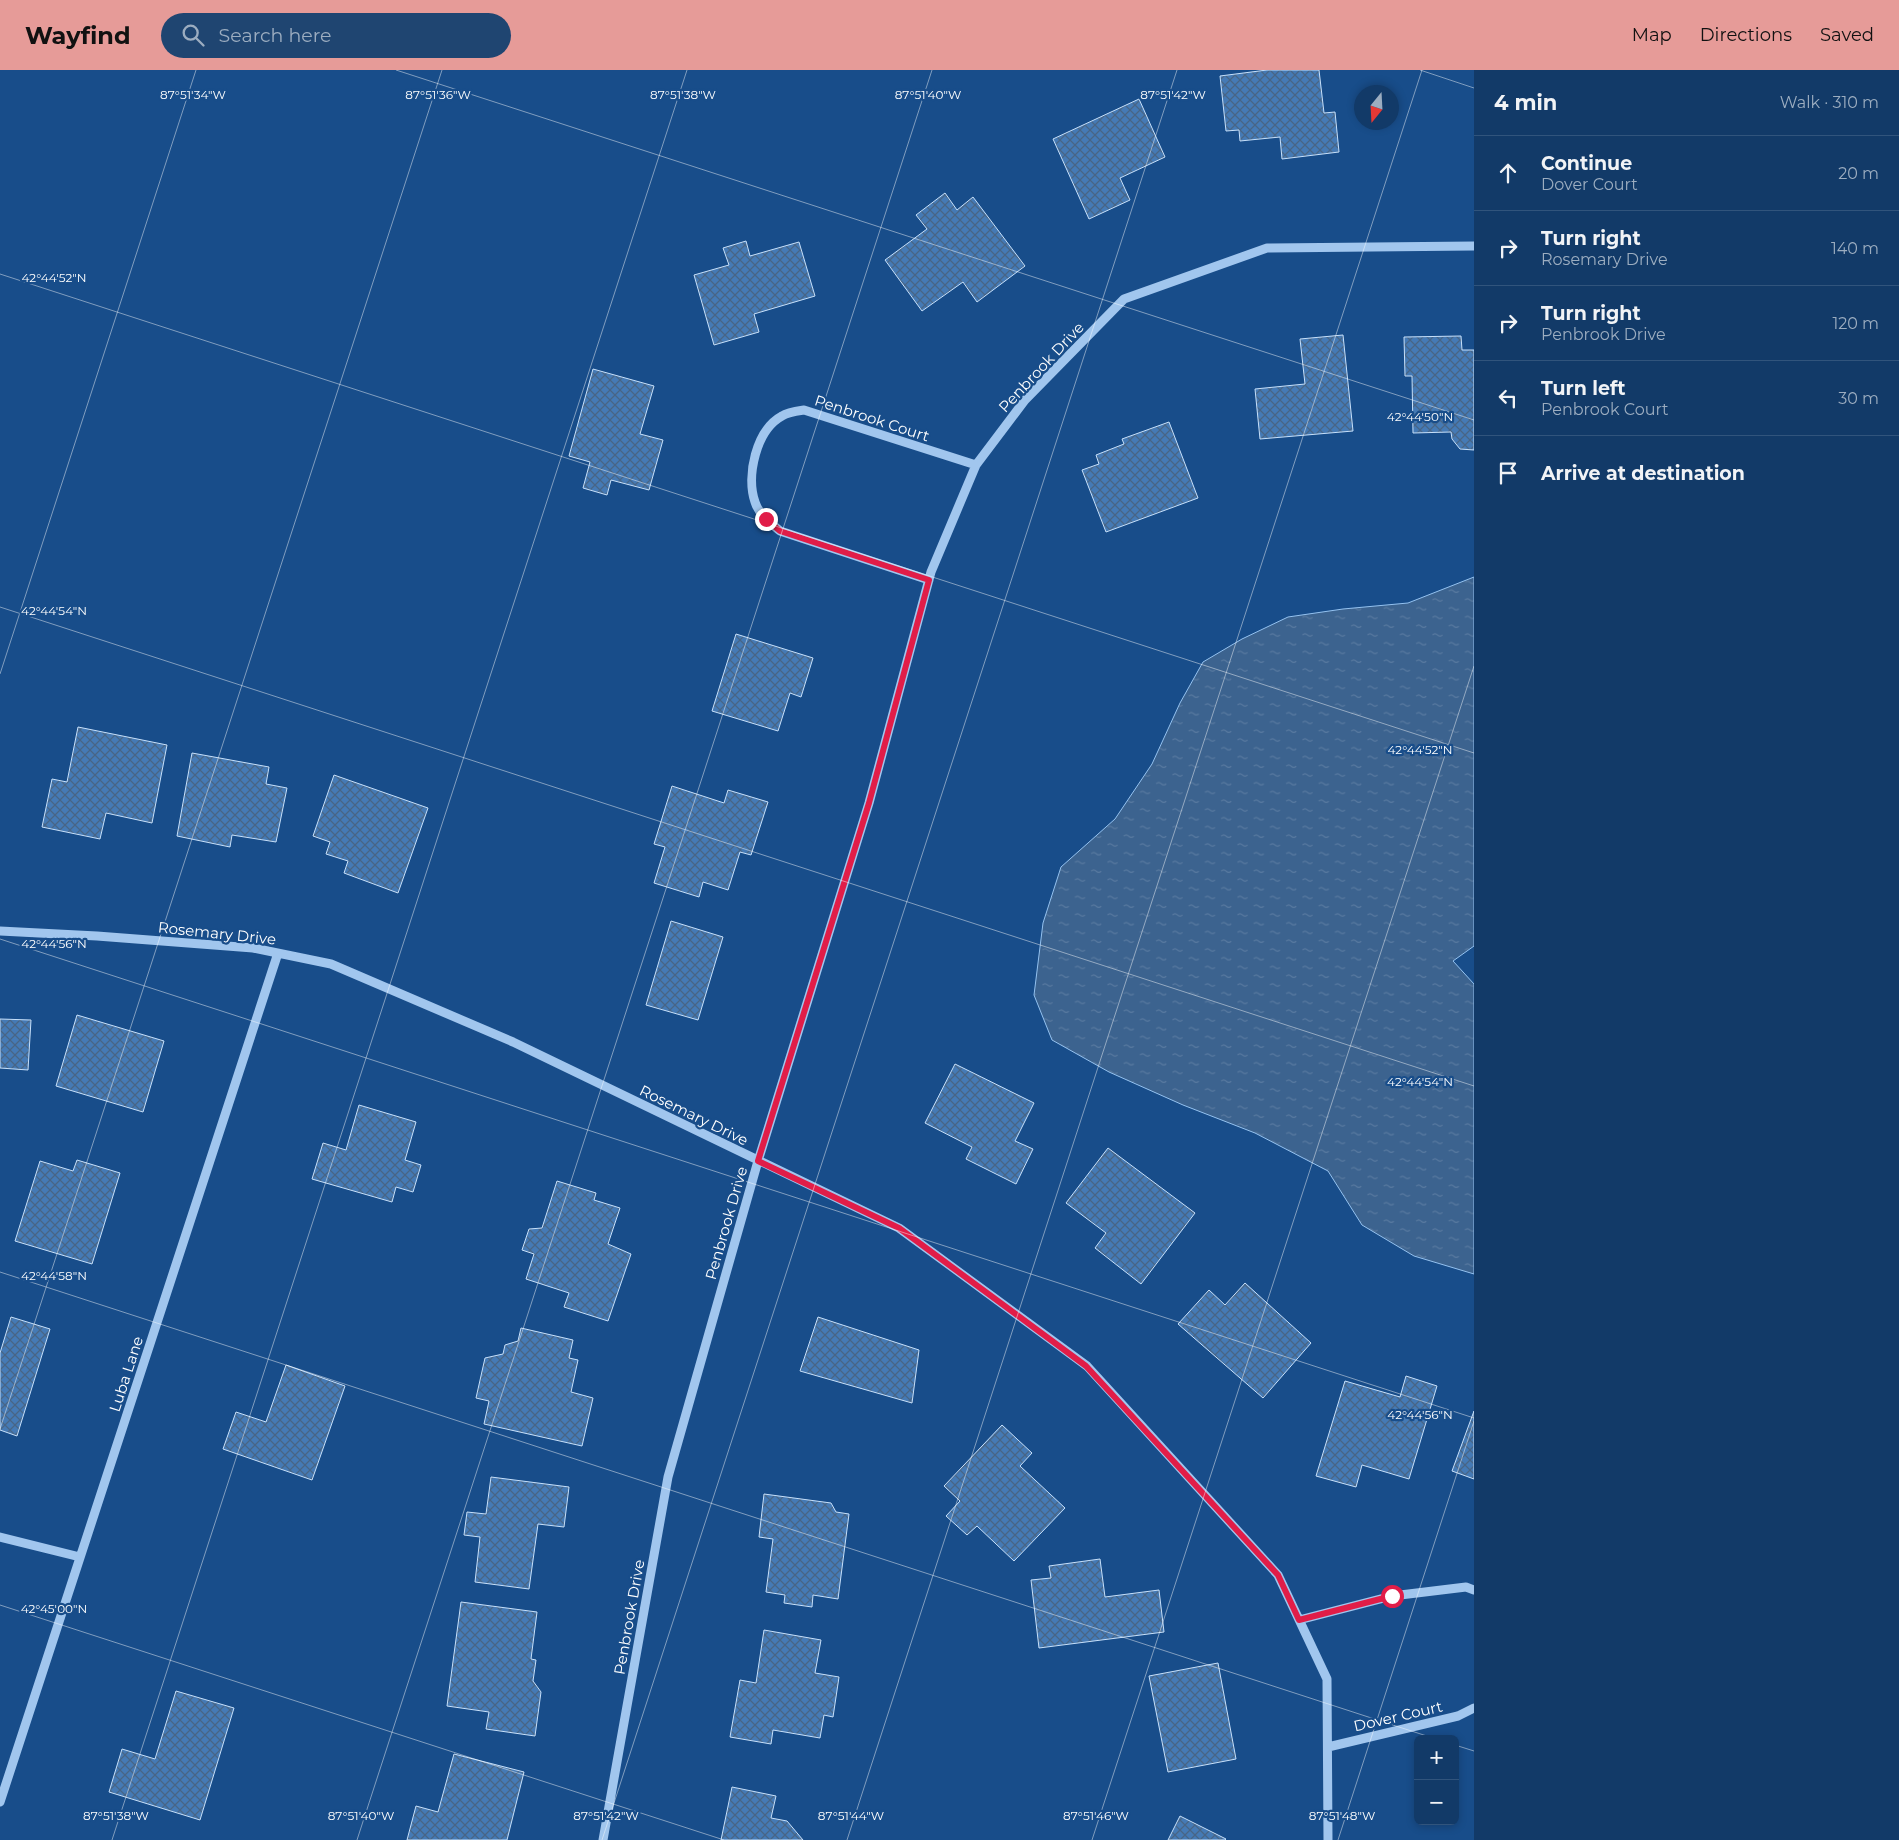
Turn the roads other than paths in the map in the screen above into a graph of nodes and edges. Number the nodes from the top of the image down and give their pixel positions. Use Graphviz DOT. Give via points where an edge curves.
graph roads {
  1 [pos="1474,246"];
  2 [pos="976,466"];
  3 [pos="929,580"];
  4 [pos="0,931"];
  5 [pos="278,953"];
  6 [pos="758,1161"];
  7 [pos="0,1537"];
  8 [pos="80,1557"];
  9 [pos="1474,1590"];
  10 [pos="1299,1620"];
  11 [pos="1474,1708"];
  12 [pos="1328,1747"];
  13 [pos="0,1802"];
  14 [pos="603,1840"];
  15 [pos="1328,1840"];
  1 -- 2 [label="street, Penbrook Drive" via="1267,248 1124,299 1025,400"];
  2 -- 3 [label="street, Penbrook Drive"];
  2 -- 3 [label="street, Penbrook Court" via="804,410 783,415 768,426 756,450 752,478 755,503 780,531"];
  3 -- 6 [label="street, Penbrook Drive" via="869,803"];
  4 -- 5 [label="street, Rosemary Drive" via="243,947"];
  5 -- 6 [label="street, Rosemary Drive" via="331,964 504,1038"];
  5 -- 8 [label="street, Luba Lane"];
  6 -- 10 [label="street, Rosemary Drive" via="899,1228 1086,1366 1278,1575"];
  6 -- 14 [label="street, Penbrook Drive" via="668,1477"];
  7 -- 8 [label="street"];
  8 -- 13 [label="street, Luba Lane"];
  9 -- 10 [label="street" via="1466,1587 1392,1596"];
  10 -- 12 [label="street, Rosemary Drive" via="1327,1679"];
  11 -- 12 [label="street, Dover Court" via="1458,1716"];
  12 -- 15 [label="street, Rosemary Drive"];
}
